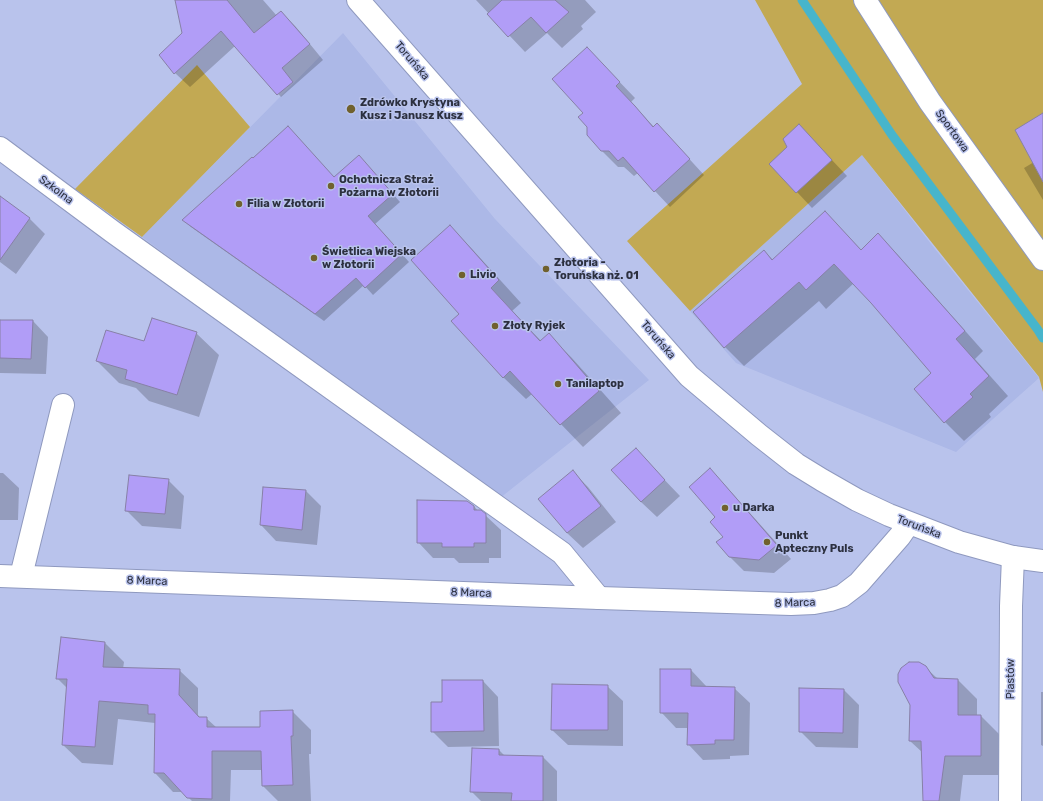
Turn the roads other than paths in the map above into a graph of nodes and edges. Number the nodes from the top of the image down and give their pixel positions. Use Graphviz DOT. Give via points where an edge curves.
graph roads {
  1 [pos="358,0"];
  2 [pos="865,0"];
  3 [pos="0,148"];
  4 [pos="1043,259"];
  5 [pos="63,405"];
  6 [pos="909,523"];
  7 [pos="1013,557"];
  8 [pos="1043,561"];
  9 [pos="0,576"];
  10 [pos="21,576"];
  11 [pos="598,598"];
  12 [pos="1010,801"];
  1 -- 6 [label="street, Toruńska" via="689,376 796,464 857,500"];
  2 -- 4 [label="street, Sportowa" via="930,102"];
  3 -- 11 [label="street, Szkolna" via="113,232 562,553"];
  5 -- 10 [label="street"];
  6 -- 7 [label="street, Toruńska" via="959,542"];
  6 -- 11 [label="street, 8 Marca" via="859,583 842,596 830,600 791,604"];
  7 -- 8 [label="street, Toruńska"];
  7 -- 12 [label="street, Piastów"];
  9 -- 10 [label="street, 8 Marca"];
  10 -- 11 [label="street, 8 Marca"];
}
